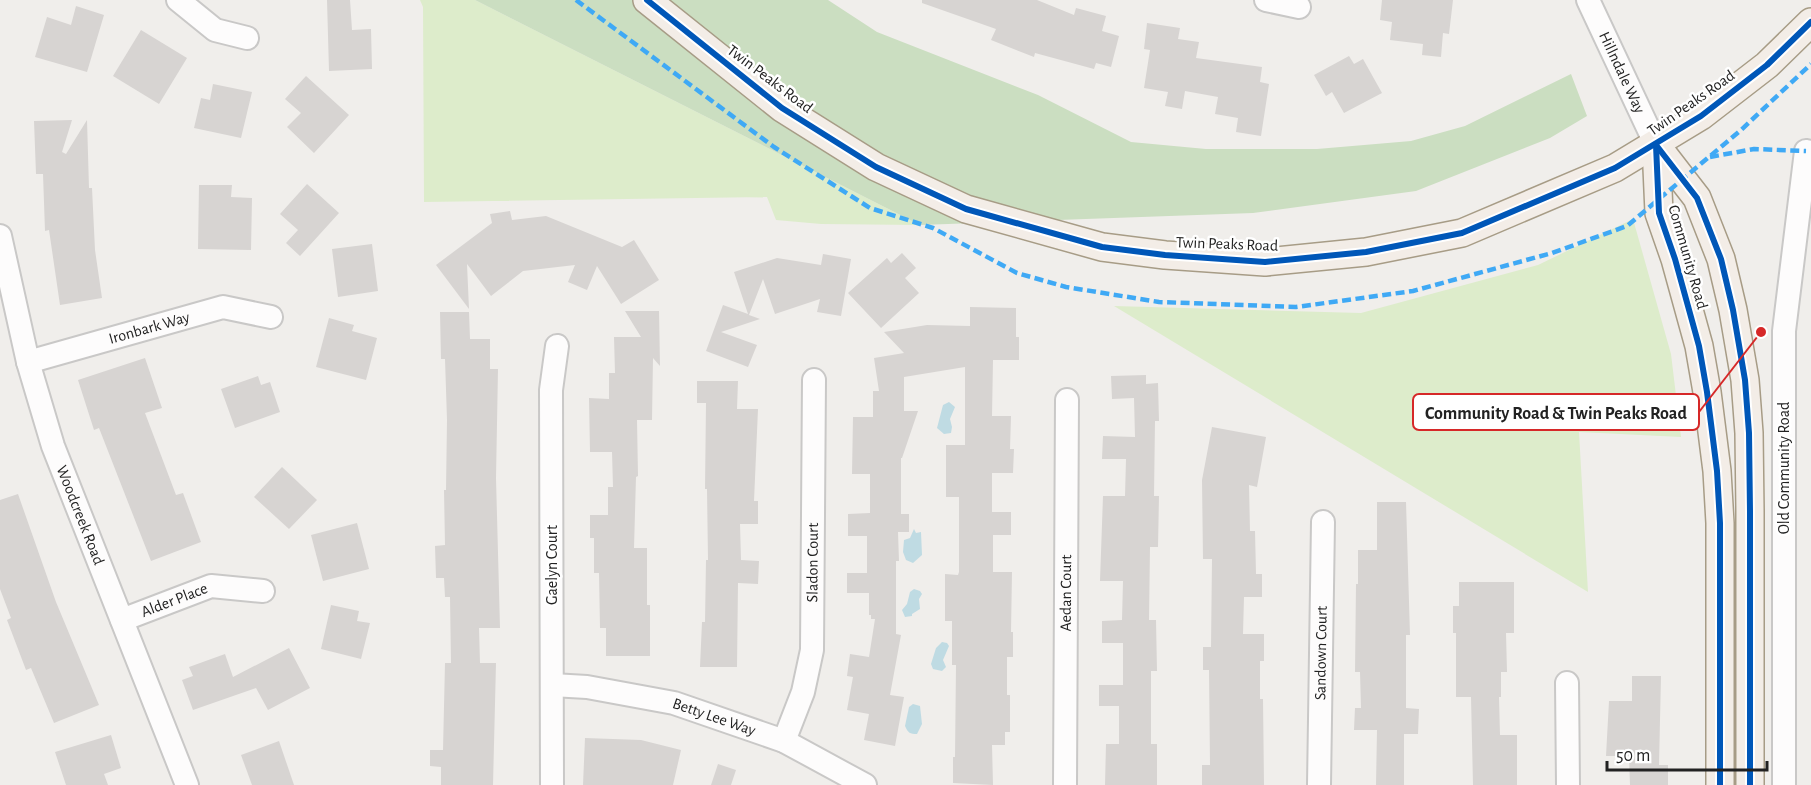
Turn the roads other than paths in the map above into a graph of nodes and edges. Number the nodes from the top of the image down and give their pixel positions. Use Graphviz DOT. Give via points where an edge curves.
graph roads {
  1 [pos="178,0"];
  2 [pos="647,0"];
  3 [pos="1266,0"];
  4 [pos="1588,0"];
  5 [pos="1299,7"];
  6 [pos="1811,22"];
  7 [pos="247,38"];
  8 [pos="1656,145"];
  9 [pos="1808,152"];
  10 [pos="0,236"];
  11 [pos="271,317"];
  12 [pos="557,346"];
  13 [pos="28,362"];
  14 [pos="814,380"];
  15 [pos="1067,400"];
  16 [pos="1323,522"];
  17 [pos="263,591"];
  18 [pos="122,620"];
  19 [pos="1567,683"];
  20 [pos="552,685"];
  21 [pos="784,741"];
  22 [pos="187,785"];
  23 [pos="552,785"];
  24 [pos="865,785"];
  25 [pos="1065,785"];
  26 [pos="1319,785"];
  27 [pos="1568,785"];
  28 [pos="1720,785"];
  29 [pos="1750,785"];
  30 [pos="1784,785"];
  1 -- 7 [label="street" via="215,30"];
  2 -- 8 [label="main road, Twin Peaks Road" via="782,108 876,167 966,209 1102,247 1265,262 1377,250 1462,233 1615,168"];
  3 -- 5 [label="street"];
  4 -- 8 [label="street, Hillndale Way"];
  6 -- 8 [label="main road, Twin Peaks Road" via="1767,65"];
  8 -- 28 [label="main road, Community Road" via="1659,213 1699,346 1717,471"];
  8 -- 29 [label="main road, Community Road" via="1697,198 1721,259 1745,380 1750,511"];
  9 -- 30 [label="street, Old Community Road" via="1784,331"];
  10 -- 13 [label="street, Woodcreek Road"];
  11 -- 13 [label="street, Ironbark Way" via="223,307"];
  12 -- 20 [label="street, Gaelyn Court" via="551,390"];
  13 -- 18 [label="street, Woodcreek Road" via="53,446"];
  14 -- 21 [label="street, Sladon Court" via="812,650 803,692"];
  15 -- 25 [label="street, Aedan Court"];
  16 -- 26 [label="street, Sandown Court"];
  17 -- 18 [label="street, Alder Place" via="211,586"];
  18 -- 22 [label="street, Woodcreek Road"];
  19 -- 27 [label="street"];
  20 -- 21 [label="street, Betty Lee Way" via="674,703"];
  20 -- 23 [label="street, Gaelyn Court"];
  21 -- 24 [label="street, Betty Lee Way"];
}
